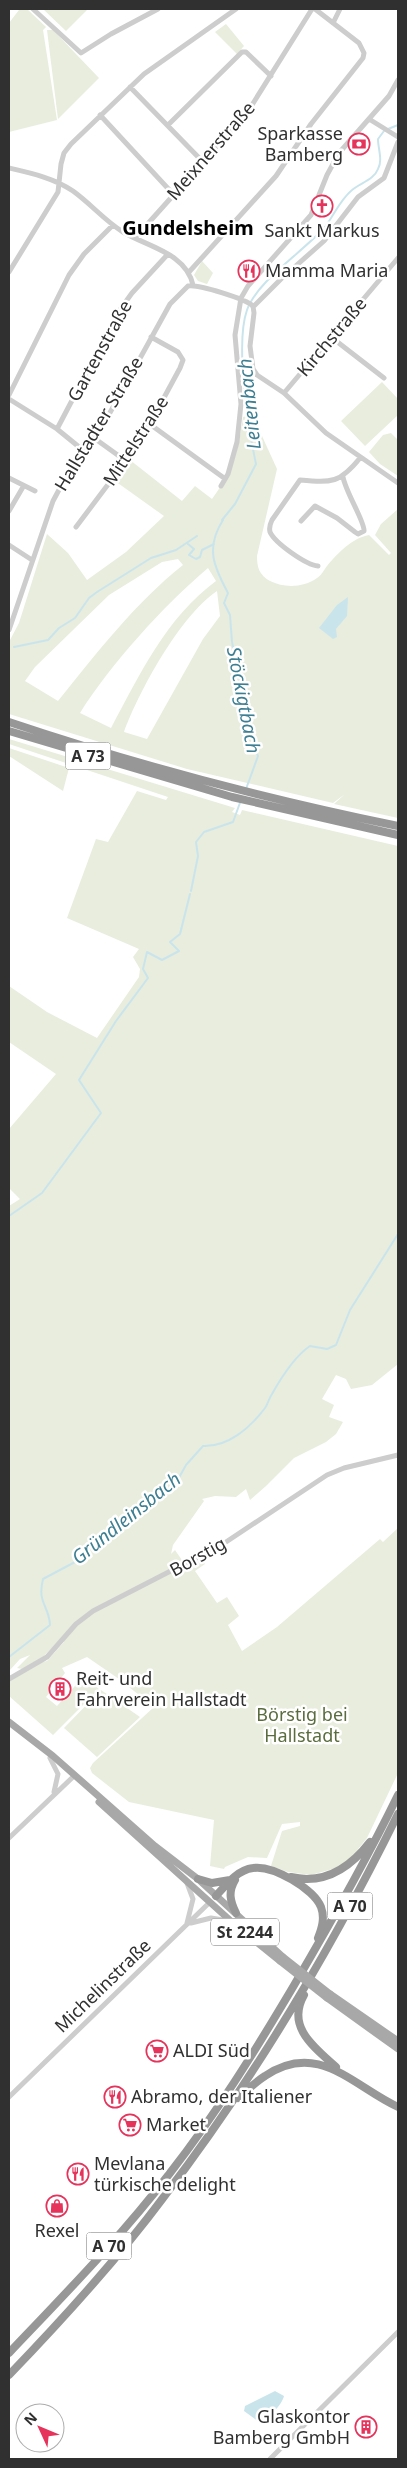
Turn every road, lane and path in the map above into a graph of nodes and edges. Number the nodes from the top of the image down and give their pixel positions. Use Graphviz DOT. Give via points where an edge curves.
graph roads {
  1 [pos="158,9"];
  2 [pos="236,9"];
  3 [pos="313,9"];
  4 [pos="340,9"];
  5 [pos="36,10"];
  6 [pos="333,23"];
  7 [pos="271,76"];
  8 [pos="398,80"];
  9 [pos="130,86"];
  10 [pos="100,115"];
  11 [pos="369,119"];
  12 [pos="168,125"];
  13 [pos="398,137"];
  14 [pos="398,142"];
  15 [pos="204,163"];
  16 [pos="9,168"];
  17 [pos="59,183"];
  18 [pos="174,195"];
  19 [pos="113,225"];
  20 [pos="135,238"];
  21 [pos="168,254"];
  22 [pos="397,262"];
  23 [pos="9,272"];
  24 [pos="189,272"];
  25 [pos="193,285"];
  26 [pos="241,298"];
  27 [pos="253,306"];
  28 [pos="151,337"];
  29 [pos="331,337"];
  30 [pos="384,378"];
  31 [pos="284,392"];
  32 [pos="9,395"];
  33 [pos="9,399"];
  34 [pos="151,425"];
  35 [pos="57,429"];
  36 [pos="94,438"];
  37 [pos="84,451"];
  38 [pos="363,459"];
  39 [pos="126,461"];
  40 [pos="343,477"];
  41 [pos="9,478"];
  42 [pos="224,478"];
  43 [pos="398,483"];
  44 [pos="221,486"];
  45 [pos="24,487"];
  46 [pos="35,491"];
  47 [pos="9,511"];
  48 [pos="301,521"];
  49 [pos="76,527"];
  50 [pos="9,545"];
  51 [pos="32,560"];
  52 [pos="318,566"];
  53 [pos="9,630"];
  54 [pos="9,722"];
  55 [pos="9,731"];
  56 [pos="317,813"];
  57 [pos="396,832"];
  58 [pos="398,1455"];
  59 [pos="9,1679"];
  60 [pos="9,1722"];
  61 [pos="9,1726"];
  62 [pos="50,1758"];
  63 [pos="74,1776"];
  64 [pos="398,1795"];
  65 [pos="52,1796"];
  66 [pos="398,1814"];
  67 [pos="383,1826"];
  68 [pos="9,1838"];
  69 [pos="284,1876"];
  70 [pos="233,1878"];
  71 [pos="198,1879"];
  72 [pos="186,1880"];
  73 [pos="216,1896"];
  74 [pos="210,1902"];
  75 [pos="236,1913"];
  76 [pos="233,1923"];
  77 [pos="186,1926"];
  78 [pos="310,1958"];
  79 [pos="282,1959"];
  80 [pos="311,1973"];
  81 [pos="329,1996"];
  82 [pos="398,2041"];
  83 [pos="398,2048"];
  84 [pos="345,2075"];
  85 [pos="9,2097"];
  86 [pos="231,2104"];
  87 [pos="398,2107"];
  88 [pos="398,2332"];
  89 [pos="9,2353"];
  90 [pos="9,2375"];
  91 [pos="270,2459"];
  1 -- 5 [label="street" via="81,53"];
  2 -- 9 [label="street"];
  3 -- 6 [label="street"];
  3 -- 7 [label="street, Meixnerstraße"];
  4 -- 6 [label="street"];
  6 -- 24 [label="street" via="362,48 364,53 360,62 311,124 276,176"];
  7 -- 12 [label="street" via="246,52 242,52"];
  7 -- 15 [label="street, Meixnerstraße" via="247,114"];
  8 -- 11 [label="street"];
  9 -- 10 [label="street"];
  9 -- 12 [label="street"];
  10 -- 17 [label="street" via="64,153"];
  10 -- 18 [label="street"];
  11 -- 13 [label="street"];
  11 -- 26 [label="street" via="339,153 311,215"];
  12 -- 15 [label="street"];
  14 -- 27 [label="street" via="379,184 358,197 324,241"];
  15 -- 18 [label="street, Meixnerstraße"];
  16 -- 17 [label="street"];
  17 -- 19 [label="street"];
  17 -- 23 [label="street" via="54,200"];
  18 -- 20 [label="street, Meixnerstraße"];
  19 -- 20 [label="street"];
  19 -- 32 [label="street" via="84,254 69,275"];
  20 -- 21 [label="street"];
  21 -- 24 [label="street"];
  21 -- 35 [label="street, Gartenstraße" via="119,310"];
  22 -- 29 [label="street, Kirchstraße"];
  24 -- 25 [label="street"];
  25 -- 26 [label="street"];
  25 -- 28 [label="street, Hallstadter Straße" via="183,289 170,304"];
  26 -- 27 [label="street"];
  26 -- 42 [label="street" via="235,335 240,418 232,462"];
  27 -- 31 [label="street" via="250,346 253,369 263,381"];
  28 -- 34 [label="street, Mittelstraße" via="178,352 183,360"];
  28 -- 36 [label="street, Hallstadter Straße"];
  29 -- 30 [label="street"];
  29 -- 31 [label="street, Kirchstraße"];
  31 -- 38 [label="street" via="326,433"];
  33 -- 35 [label="street"];
  34 -- 39 [label="street, Mittelstraße"];
  34 -- 42 [label="street"];
  35 -- 37 [label="street"];
  36 -- 37 [label="street, Hallstadter Straße"];
  36 -- 39 [label="street"];
  37 -- 51 [label="street, Hallstadter Straße" via="53,501"];
  38 -- 40 [label="street"];
  38 -- 43 [label="street"];
  39 -- 49 [label="street, Mittelstraße"];
  40 -- 48 [label="street" via="345,490 363,522 364,531 358,534 315,506"];
  40 -- 52 [label="street" via="334,481 300,480 272,520 270,528 274,538 308,565"];
  41 -- 45 [label="street"];
  42 -- 44 [label="street"];
  45 -- 46 [label="street"];
  45 -- 47 [label="street"];
  50 -- 51 [label="street"];
  51 -- 53 [label="street, Hallstadter Straße"];
  54 -- 56 [label="highway, A 73"];
  55 -- 56 [label="highway, A 73" via="232,798"];
  56 -- 57 [label="highway, A 73"];
  58 -- 59 [label="street, Borstig" via="328,1475 223,1544 93,1611 69,1631 47,1657"];
  60 -- 63 [label="main road, St 2244"];
  61 -- 62 [label="main road, St 2244"];
  62 -- 63 [label="main road, St 2244"];
  62 -- 65 [label="street" via="58,1774"];
  63 -- 65 [label="street"];
  63 -- 71 [label="main road, St 2244"];
  63 -- 72 [label="main road, St 2244"];
  64 -- 67 [label="highway, A 70"];
  65 -- 68 [label="street"];
  66 -- 80 [label="highway, A 70"];
  67 -- 69 [label="highway" via="357,1858 341,1871 312,1879"];
  67 -- 78 [label="highway, A 70"];
  69 -- 70 [label="highway" via="254,1867"];
  69 -- 78 [label="highway" via="313,1894 321,1908 322,1927"];
  70 -- 71 [label="highway" via="212,1882"];
  70 -- 73 [label="highway"];
  70 -- 75 [label="highway" via="230,1899"];
  71 -- 73 [label="main road, St 2244"];
  72 -- 74 [label="main road, St 2244"];
  72 -- 77 [label="street" via="193,1899"];
  73 -- 74 [label="main road, Michelinstraße"];
  73 -- 75 [label="main road, St 2244"];
  74 -- 76 [label="main road, St 2244"];
  74 -- 77 [label="street, Michelinstraße"];
  75 -- 79 [label="main road, St 2244"];
  76 -- 77 [label="street" via="211,1918"];
  76 -- 79 [label="main road, St 2244"];
  77 -- 85 [label="street, Michelinstraße"];
  78 -- 89 [label="highway, A 70" via="230,2088 170,2173 98,2258"];
  79 -- 81 [label="main road, St 2244, bridge"];
  80 -- 84 [label="highway" via="298,2007 298,2024 309,2042"];
  80 -- 86 [label="highway, A 70"];
  81 -- 82 [label="main road, St 2244"];
  81 -- 83 [label="main road, St 2244"];
  84 -- 86 [label="highway" via="331,2067 312,2063 282,2066 260,2079"];
  84 -- 87 [label="highway"];
  86 -- 90 [label="highway, A 70" via="147,2218"];
  88 -- 91 [label="street"];
}
